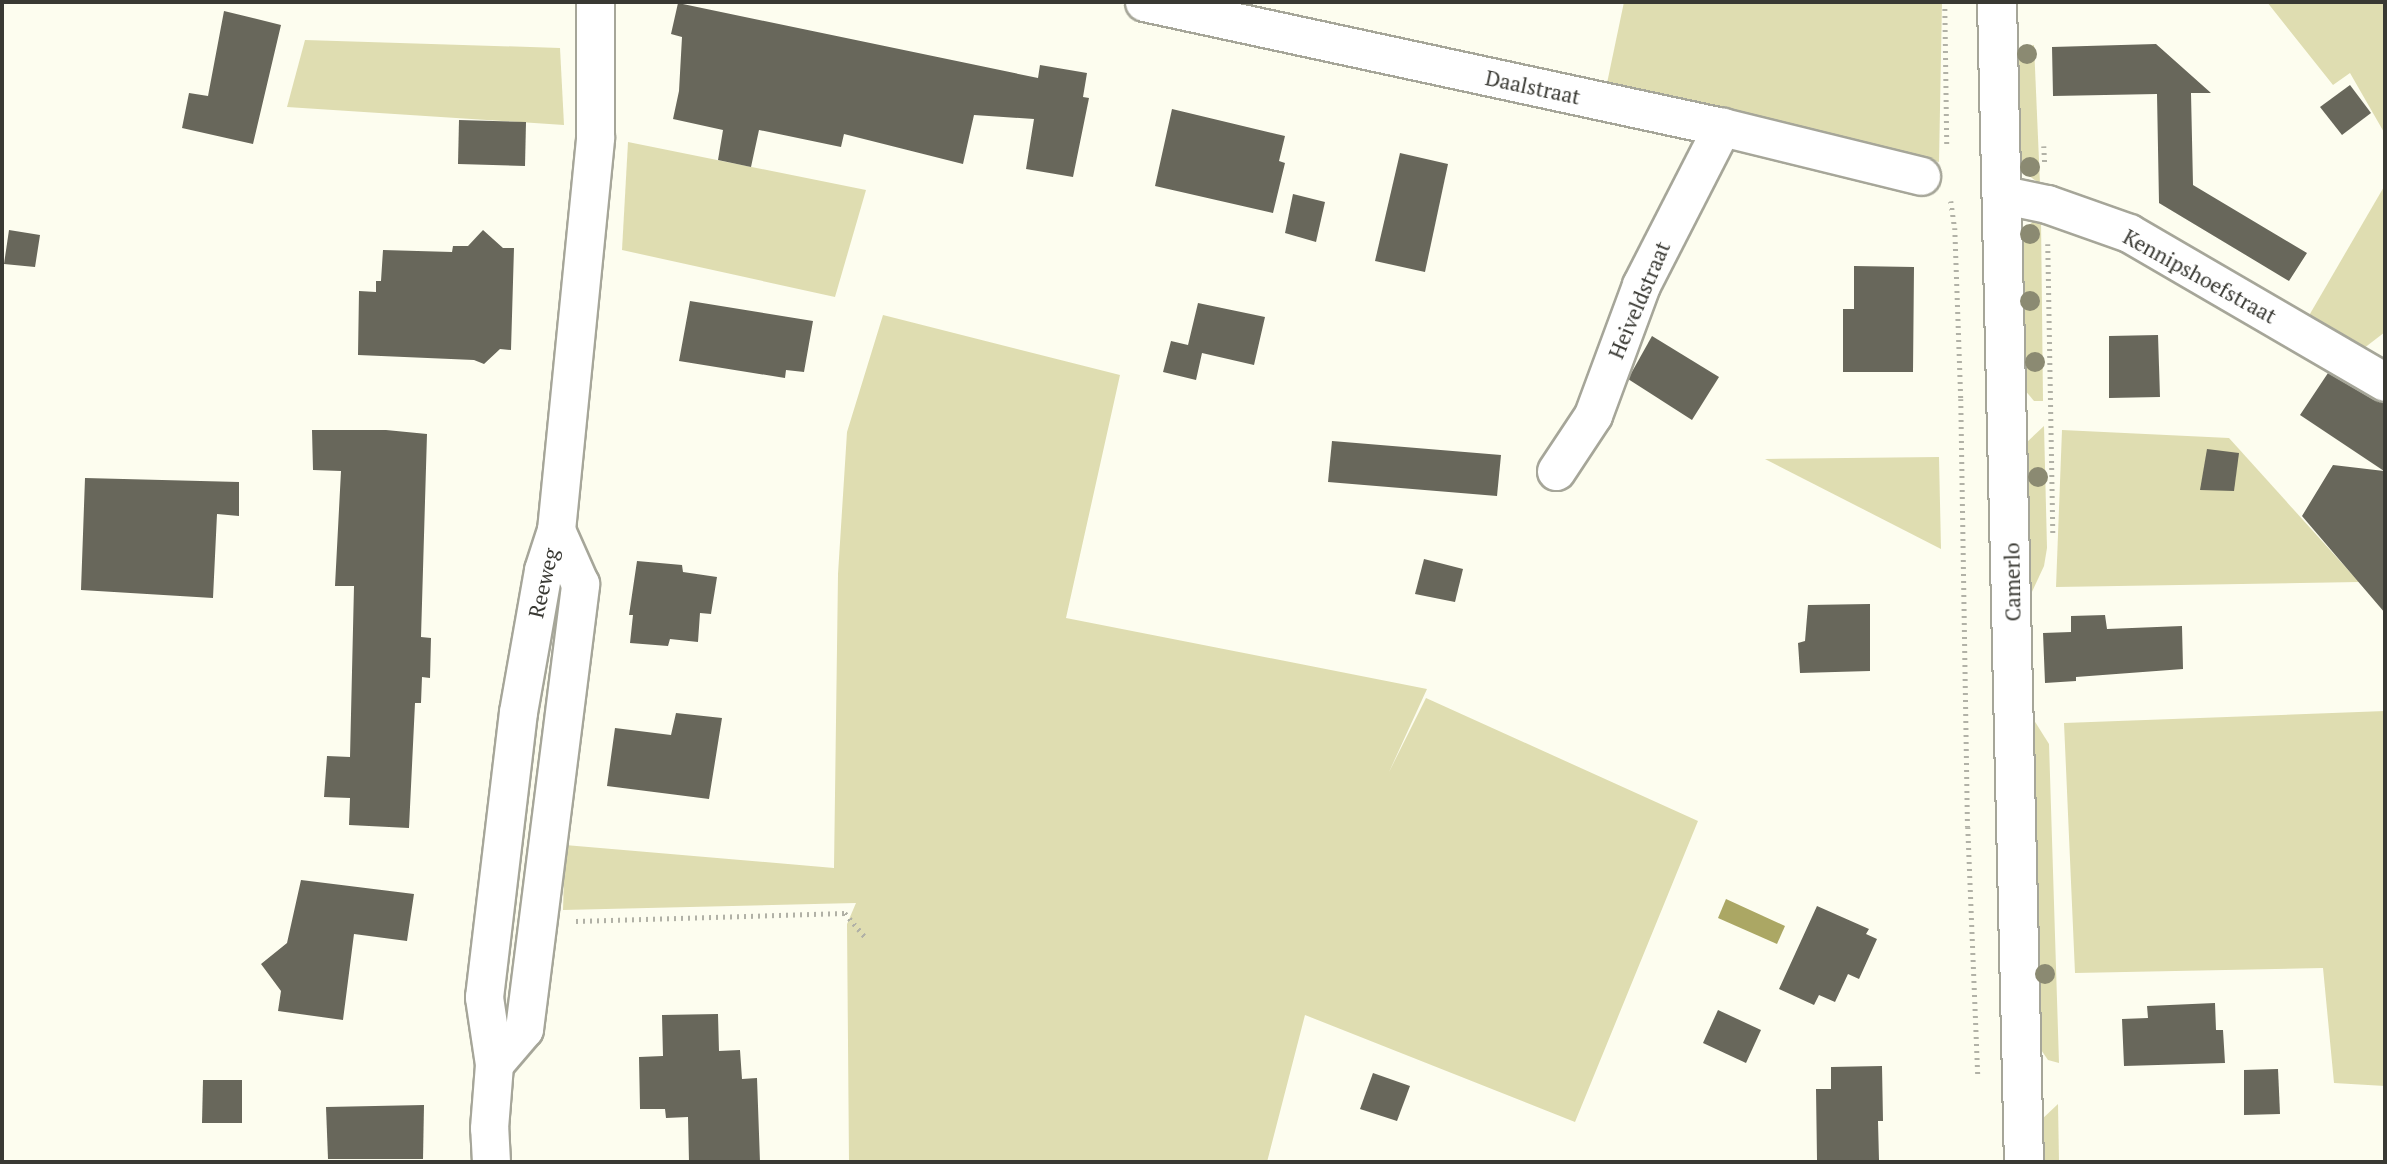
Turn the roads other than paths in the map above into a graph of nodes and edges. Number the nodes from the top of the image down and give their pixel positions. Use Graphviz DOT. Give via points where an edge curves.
graph roads {
  1 [pos="595,2"];
  2 [pos="1144,2"];
  3 [pos="1997,2"];
  4 [pos="1722,127"];
  5 [pos="1934,165"];
  6 [pos="2004,194"];
  7 [pos="2385,382"];
  8 [pos="1556,471"];
  9 [pos="556,530"];
  10 [pos="494,1064"];
  11 [pos="491,1162"];
  12 [pos="2024,1162"];
  1 -- 9 [label="street, Reeweg" via="595,137"];
  2 -- 4 [label="street, Daalstraat"];
  3 -- 6 [label="main road, Camerlo"];
  4 -- 5 [label="street, Daalstraat"];
  4 -- 8 [label="street, Heiveldstraat" via="1641,285 1593,415"];
  6 -- 7 [label="street, Kennipshoefstraat" via="2129,233"];
  6 -- 12 [label="main road, Camerlo"];
  9 -- 10 [label="street, Reeweg" via="543,570 518,712 484,997"];
  9 -- 10 [label="street" via="579,584 524,1029"];
  10 -- 11 [label="street, Reeweg"];
}
